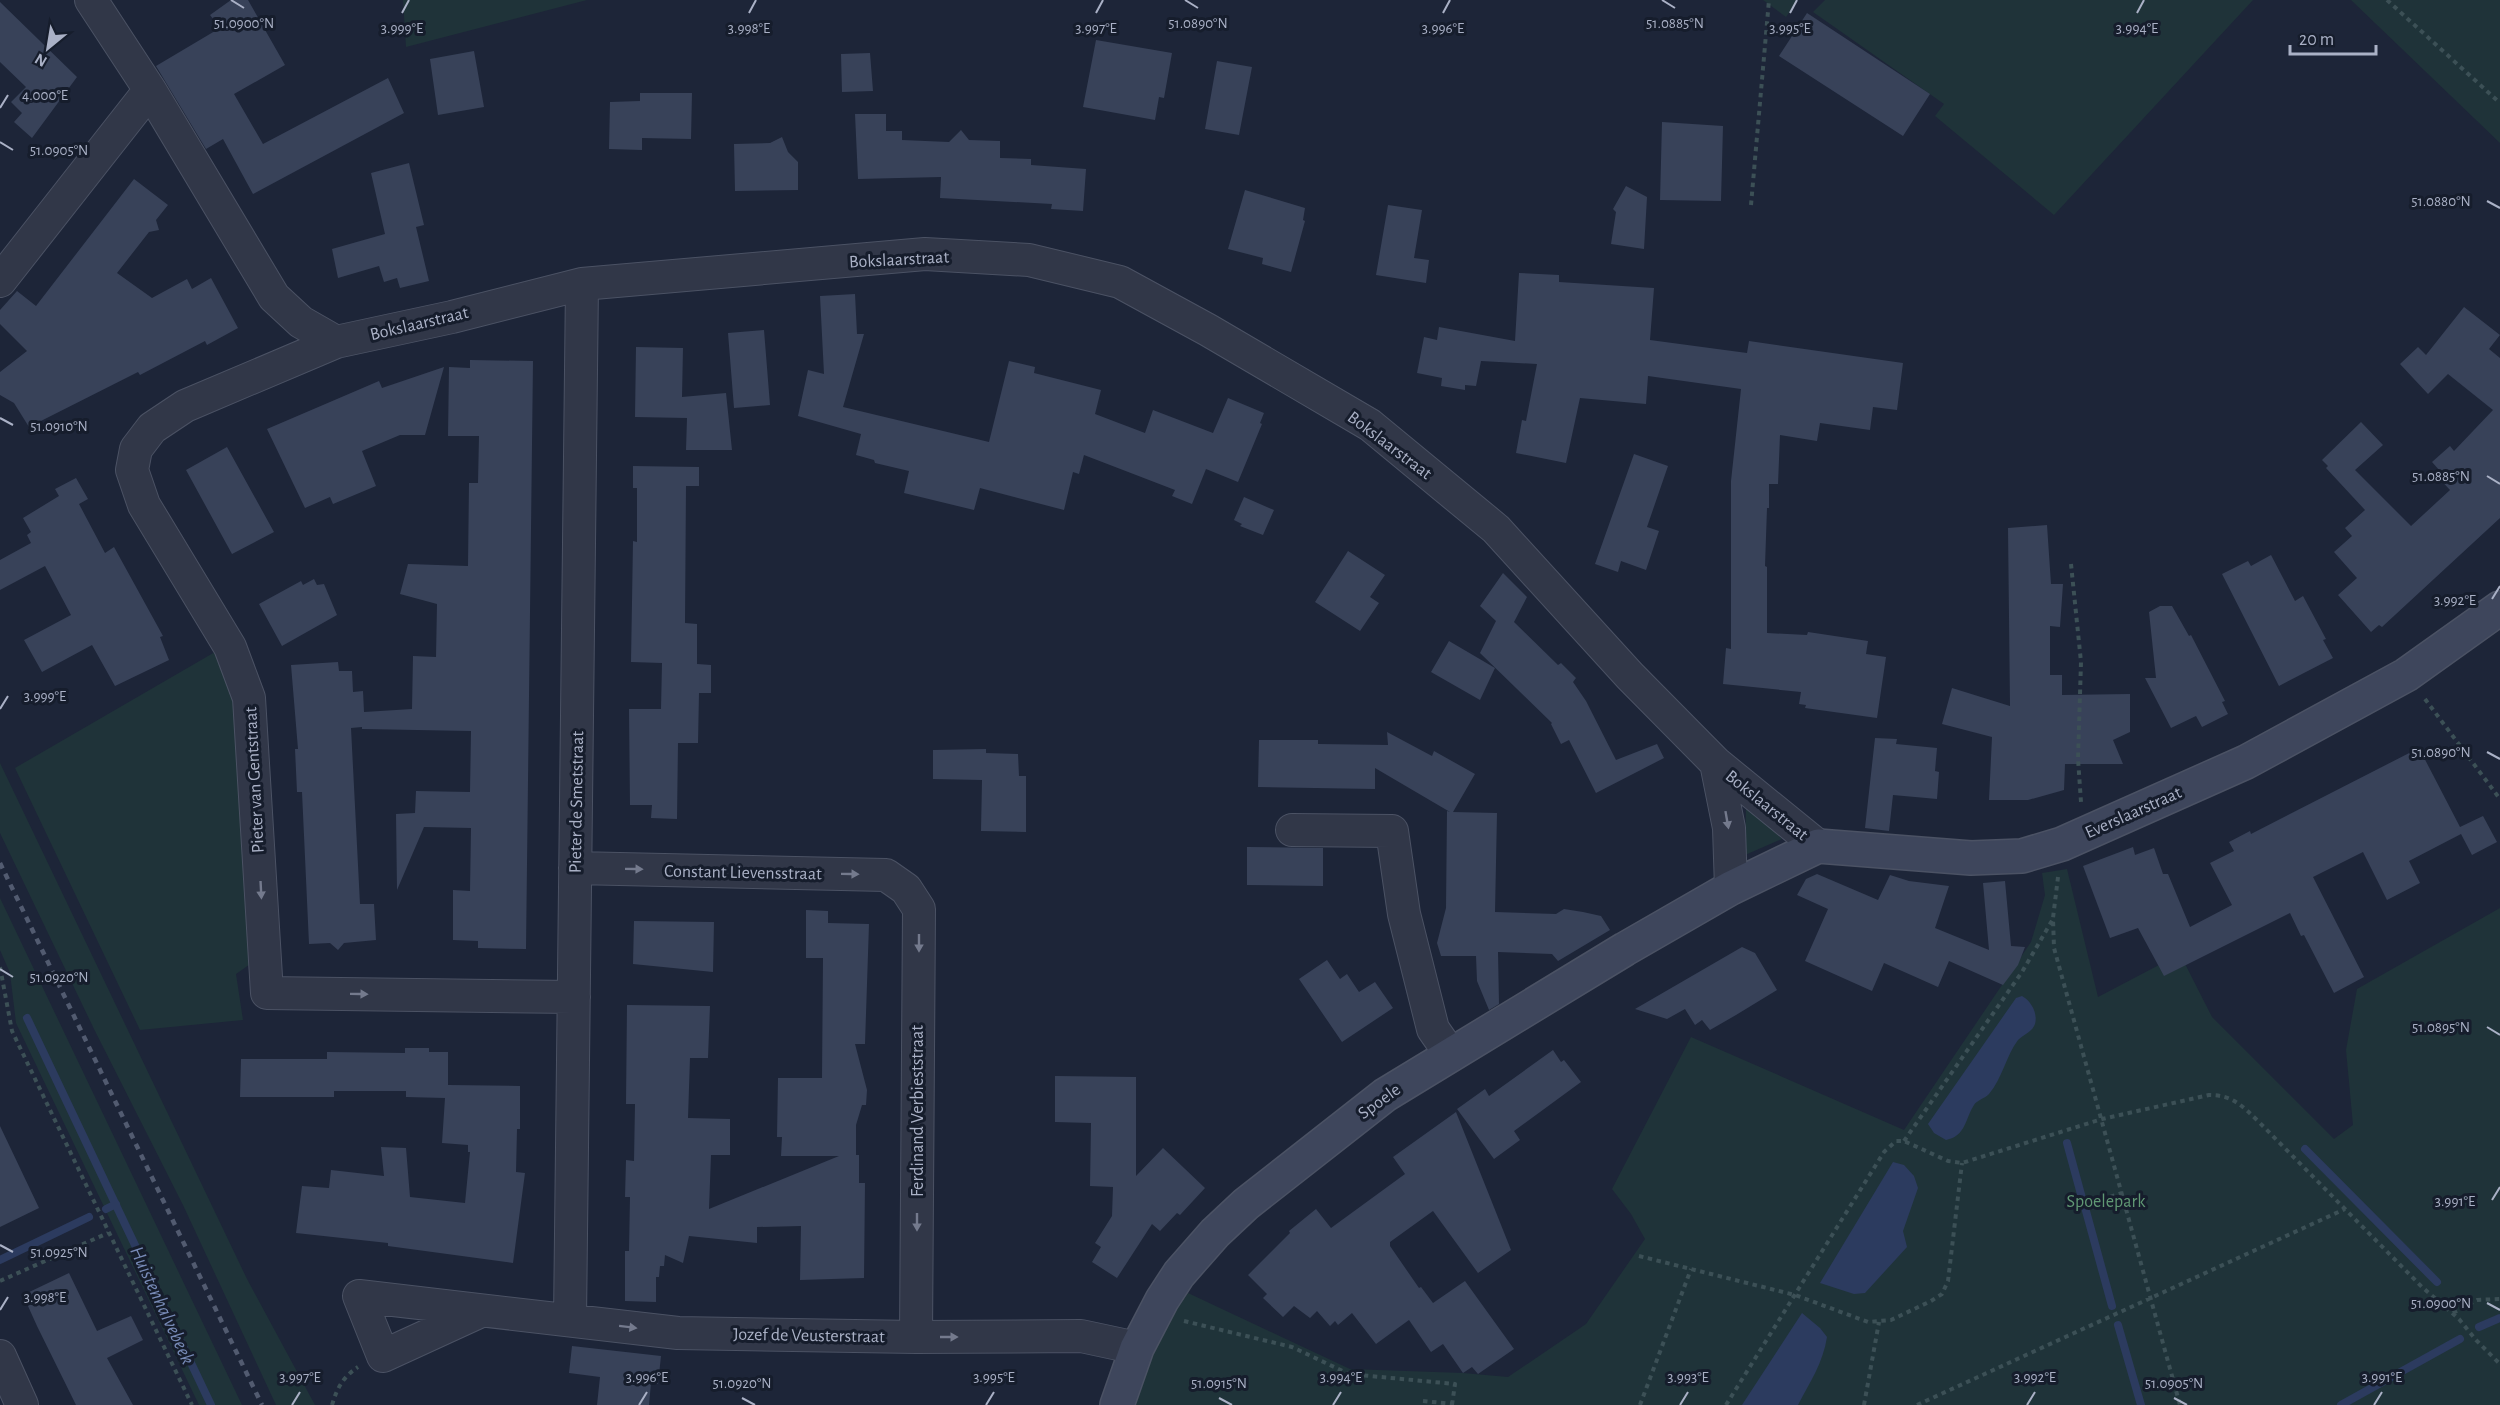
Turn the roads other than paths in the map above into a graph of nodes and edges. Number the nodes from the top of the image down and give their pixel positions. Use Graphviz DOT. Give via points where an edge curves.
graph roads {
  1 [pos="91,0"];
  2 [pos="150,90"];
  3 [pos="0,280"];
  4 [pos="582,284"];
  5 [pos="336,342"];
  6 [pos="2500,608"];
  7 [pos="1716,763"];
  8 [pos="1292,830"];
  9 [pos="1818,846"];
  10 [pos="575,868"];
  11 [pos="1731,888"];
  12 [pos="906,889"];
  13 [pos="574,997"];
  14 [pos="1451,1055"];
  15 [pos="481,1311"];
  16 [pos="570,1320"];
  17 [pos="916,1337"];
  18 [pos="1137,1348"];
  19 [pos="0,1356"];
  20 [pos="22,1405"];
  21 [pos="1117,1405"];
  1 -- 2 [label="street"];
  2 -- 3 [label="street"];
  2 -- 5 [label="street" via="274,297 301,322"];
  4 -- 5 [label="street, Bokslaarstraat"];
  4 -- 7 [label="street, Bokslaarstraat" via="925,254 1029,260 1120,282 1370,425 1496,529 1630,676"];
  4 -- 10 [label="street, Pieter de Smetstraat"];
  5 -- 13 [label="street, Pieter van Gentstraat, one-way" via="185,406 152,428 136,448 132,470 144,505 230,647 249,698 267,993"];
  6 -- 9 [label="street, Everslaarstraat" via="2406,675 2246,762 2072,840 2022,856 1971,858"];
  7 -- 9 [label="street, Bokslaarstraat"];
  7 -- 11 [label="street, Bokslaarstraat, one-way" via="1729,828"];
  8 -- 14 [label="street" via="1392,831 1404,914 1433,1029"];
  9 -- 11 [label="street"];
  10 -- 12 [label="street, Constant Lievensstraat, one-way" via="886,875"];
  10 -- 13 [label="street, Pieter de Smetstraat"];
  11 -- 14 [label="street, Spoele"];
  12 -- 17 [label="street, Ferdinand Verbieststraat, one-way" via="919,909"];
  13 -- 16 [label="street, Pieter de Smetstraat"];
  14 -- 18 [label="street, Spoele" via="1385,1095 1246,1204 1179,1274"];
  15 -- 15 [label="street, Jozef de Veusterstraat" via="360,1296 383,1356"];
  15 -- 16 [label="street, Jozef de Veusterstraat"];
  16 -- 17 [label="street, Jozef de Veusterstraat, one-way" via="678,1333"];
  17 -- 18 [label="street, Jozef de Veusterstraat, one-way" via="1081,1336"];
  18 -- 21 [label="street, Spoele"];
  19 -- 20 [label="street"];
}
